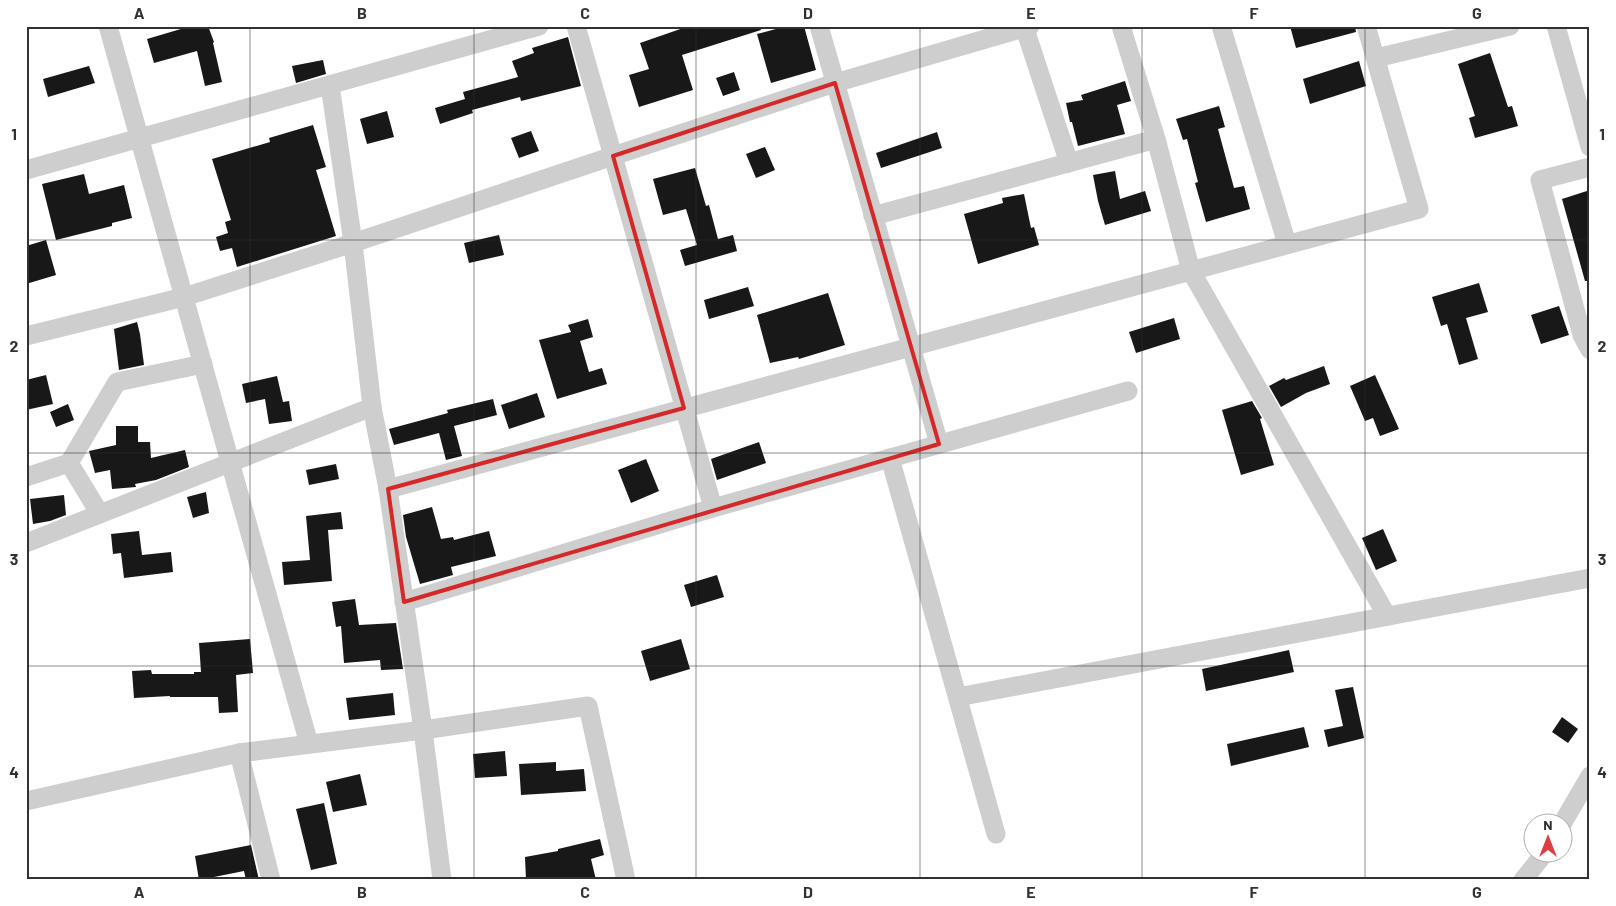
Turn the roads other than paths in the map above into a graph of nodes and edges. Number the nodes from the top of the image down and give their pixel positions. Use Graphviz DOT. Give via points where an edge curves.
graph roads {
  1 [pos="108,26"];
  2 [pos="539,26"];
  3 [pos="576,26"];
  4 [pos="819,26"];
  5 [pos="1121,26"];
  6 [pos="1221,26"];
  7 [pos="1366,26"];
  8 [pos="1510,26"];
  9 [pos="1556,26"];
  10 [pos="1026,27"];
  11 [pos="1376,58"];
  12 [pos="835,83"];
  13 [pos="330,85"];
  14 [pos="140,139"];
  15 [pos="1156,139"];
  16 [pos="1590,147"];
  17 [pos="613,156"];
  18 [pos="1069,163"];
  19 [pos="1590,167"];
  20 [pos="26,170"];
  21 [pos="873,216"];
  22 [pos="353,243"];
  23 [pos="1287,244"];
  24 [pos="1190,272"];
  25 [pos="184,297"];
  26 [pos="26,336"];
  27 [pos="911,347"];
  28 [pos="1590,350"];
  29 [pos="202,364"];
  30 [pos="1128,391"];
  31 [pos="372,407"];
  32 [pos="684,408"];
  33 [pos="939,444"];
  34 [pos="890,458"];
  35 [pos="68,463"];
  36 [pos="230,463"];
  37 [pos="26,477"];
  38 [pos="388,489"];
  39 [pos="713,508"];
  40 [pos="100,514"];
  41 [pos="26,543"];
  42 [pos="1590,578"];
  43 [pos="404,602"];
  44 [pos="1387,616"];
  45 [pos="958,697"];
  46 [pos="423,730"];
  47 [pos="309,744"];
  48 [pos="239,752"];
  49 [pos="1590,776"];
  50 [pos="26,802"];
  51 [pos="1568,814"];
  52 [pos="996,834"];
  53 [pos="1536,864"];
  54 [pos="271,880"];
  55 [pos="442,880"];
  56 [pos="626,880"];
  57 [pos="1523,880"];
  1 -- 14 [label="street"];
  2 -- 13 [label="street"];
  3 -- 17 [label="street"];
  4 -- 12 [label="street"];
  5 -- 15 [label="street"];
  6 -- 23 [label="street"];
  7 -- 11 [label="street"];
  8 -- 11 [label="street"];
  9 -- 16 [label="street"];
  10 -- 12 [label="street"];
  10 -- 18 [label="street"];
  11 -- 23 [label="street" via="1419,209"];
  12 -- 17 [label="street"];
  12 -- 21 [label="street"];
  13 -- 14 [label="street"];
  13 -- 22 [label="street"];
  14 -- 20 [label="street"];
  14 -- 25 [label="street"];
  15 -- 18 [label="street"];
  15 -- 24 [label="street"];
  17 -- 22 [label="street"];
  17 -- 32 [label="street"];
  18 -- 21 [label="street"];
  19 -- 28 [label="street" via="1540,180 1582,334"];
  21 -- 27 [label="street"];
  22 -- 25 [label="street"];
  22 -- 31 [label="street"];
  23 -- 24 [label="street"];
  24 -- 27 [label="street"];
  24 -- 44 [label="street"];
  25 -- 26 [label="street"];
  25 -- 29 [label="street"];
  27 -- 32 [label="street"];
  27 -- 33 [label="street"];
  29 -- 35 [label="street" via="117,382"];
  29 -- 36 [label="street"];
  30 -- 33 [label="street"];
  31 -- 36 [label="street"];
  31 -- 38 [label="street"];
  32 -- 38 [label="street"];
  32 -- 39 [label="street"];
  33 -- 34 [label="street"];
  34 -- 39 [label="street"];
  34 -- 45 [label="street"];
  35 -- 37 [label="street"];
  35 -- 40 [label="street"];
  36 -- 40 [label="street"];
  36 -- 47 [label="street"];
  38 -- 43 [label="street"];
  39 -- 43 [label="street"];
  40 -- 41 [label="street"];
  42 -- 44 [label="street"];
  43 -- 46 [label="street"];
  44 -- 45 [label="street"];
  45 -- 52 [label="street"];
  46 -- 47 [label="street"];
  46 -- 55 [label="street"];
  46 -- 56 [label="street" via="588,706"];
  47 -- 48 [label="street"];
  48 -- 50 [label="street"];
  48 -- 54 [label="street"];
  49 -- 51 [label="street"];
  53 -- 57 [label="street"];
}
